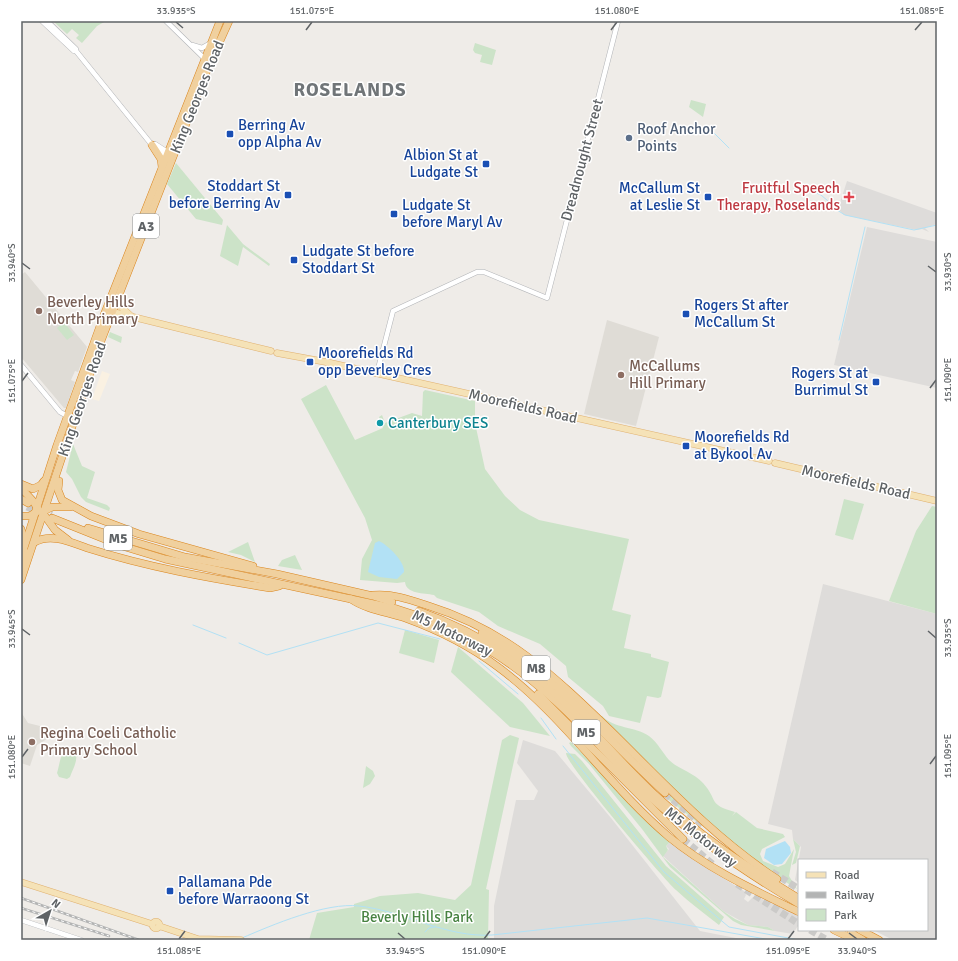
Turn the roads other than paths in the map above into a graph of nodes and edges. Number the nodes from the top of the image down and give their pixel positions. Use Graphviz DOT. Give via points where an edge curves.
graph roads {
  1 [pos="42,21"];
  2 [pos="47,21"];
  3 [pos="166,21"];
  4 [pos="220,21"];
  5 [pos="229,21"];
  6 [pos="618,21"];
  7 [pos="189,43"];
  8 [pos="211,43"];
  9 [pos="76,51"];
  10 [pos="204,59"];
  11 [pos="209,65"];
  12 [pos="151,142"];
  13 [pos="170,156"];
  14 [pos="162,167"];
  15 [pos="119,295"];
  16 [pos="109,311"];
  17 [pos="131,316"];
  18 [pos="21,365"];
  19 [pos="377,373"];
  20 [pos="71,418"];
  21 [pos="70,432"];
  22 [pos="46,478"];
  23 [pos="21,484"];
  24 [pos="21,488"];
  25 [pos="21,499"];
  26 [pos="937,501"];
  27 [pos="25,505"];
  28 [pos="74,508"];
  29 [pos="41,511"];
  30 [pos="21,516"];
  31 [pos="21,529"];
  32 [pos="35,542"];
  33 [pos="76,544"];
  34 [pos="21,546"];
  35 [pos="21,557"];
  36 [pos="21,565"];
  37 [pos="277,574"];
  38 [pos="21,580"];
  39 [pos="283,585"];
  40 [pos="373,596"];
  41 [pos="351,599"];
  42 [pos="665,794"];
  43 [pos="683,839"];
  44 [pos="21,882"];
  45 [pos="798,893"];
  46 [pos="798,897"];
  47 [pos="798,903"];
  48 [pos="798,911"];
  49 [pos="21,920"];
  50 [pos="836,931"];
  51 [pos="847,931"];
  52 [pos="862,931"];
  53 [pos="235,939"];
  54 [pos="81,940"];
  55 [pos="855,940"];
  56 [pos="864,940"];
  57 [pos="879,940"];
  1 -- 9 [label="street"];
  2 -- 9 [label="street"];
  3 -- 7 [label="street"];
  4 -- 8 [label="highway, King Georges Road / A3"];
  5 -- 11 [label="highway, King Georges Road / A3"];
  6 -- 19 [label="street, Dreadnought Street" via="547,298 484,272 477,272 393,311"];
  7 -- 8 [label="street" via="200,48"];
  7 -- 10 [label="street"];
  8 -- 10 [label="highway, King Georges Road / A3"];
  9 -- 12 [label="street"];
  10 -- 11 [label="street"];
  10 -- 13 [label="highway, King Georges Road / A3"];
  11 -- 13 [label="highway, King Georges Road / A3"];
  12 -- 13 [label="street"];
  12 -- 14 [label="highway" via="161,159"];
  13 -- 14 [label="highway, King Georges Road / A3"];
  13 -- 15 [label="highway, King Georges Road / A3"];
  14 -- 16 [label="highway, King Georges Road / A3"];
  15 -- 16 [label="highway, King Georges Road / A3"];
  15 -- 17 [label="main road" via="121,307"];
  16 -- 17 [label="main road, Moorefields Road"];
  16 -- 20 [label="highway, King Georges Road / A3"];
  17 -- 19 [label="main road, Moorefields Road" via="274,352"];
  18 -- 20 [label="street" via="60,412"];
  19 -- 26 [label="main road, Moorefields Road"];
  20 -- 21 [label="highway, King Georges Road / A3"];
  20 -- 22 [label="highway, King Georges Road / A3"];
  21 -- 28 [label="highway" via="58,490 62,500"];
  21 -- 29 [label="highway, King Georges Road / A3"];
  22 -- 23 [label="highway" via="41,485 33,489"];
  22 -- 29 [label="highway, King Georges Road / A3" via="41,497"];
  24 -- 29 [label="highway"];
  25 -- 27 [label="highway"];
  28 -- 29 [label="highway" via="61,506"];
  28 -- 37 [label="highway" via="125,530"];
  29 -- 30 [label="highway" via="30,516"];
  29 -- 32 [label="highway, King Georges Road / A3" via="41,524"];
  29 -- 33 [label="highway" via="55,530"];
  29 -- 35 [label="highway, King Georges Road / A3"];
  29 -- 36 [label="highway"];
  31 -- 34 [label="highway"];
  32 -- 33 [label="highway" via="48,537"];
  32 -- 38 [label="highway, King Georges Road / A3"];
  33 -- 39 [label="highway" via="126,560 197,576 270,588"];
  37 -- 39 [label="highway, M5 Motorway / M5" via="185,556 52,516 122,546 165,559"];
  37 -- 40 [label="highway, M5 Motorway / M5"];
  39 -- 41 [label="highway, M5 Motorway / M5"];
  40 -- 42 [label="highway, M8" via="397,599 444,614 512,650 563,692"];
  40 -- 45 [label="highway" via="385,594 447,612 484,628 521,651 557,679 705,823 753,863"];
  40 -- 46 [label="highway, M5 Motorway / M5" via="450,623 506,654 558,696 638,779 675,812 729,854"];
  41 -- 43 [label="highway, M8" via="430,624 472,645 498,662 539,694"];
  41 -- 47 [label="highway, M5 Motorway / M5" via="424,618 471,639 501,657 554,700 635,782 674,817 724,857"];
  41 -- 48 [label="highway" via="360,605 426,626 486,659 538,700 668,836 714,868"];
  44 -- 53 [label="main road" via="152,924 157,921 159,926 198,939"];
  49 -- 54 [label="street"];
  50 -- 55 [label="highway"];
  51 -- 56 [label="highway"];
  52 -- 57 [label="highway"];
}
